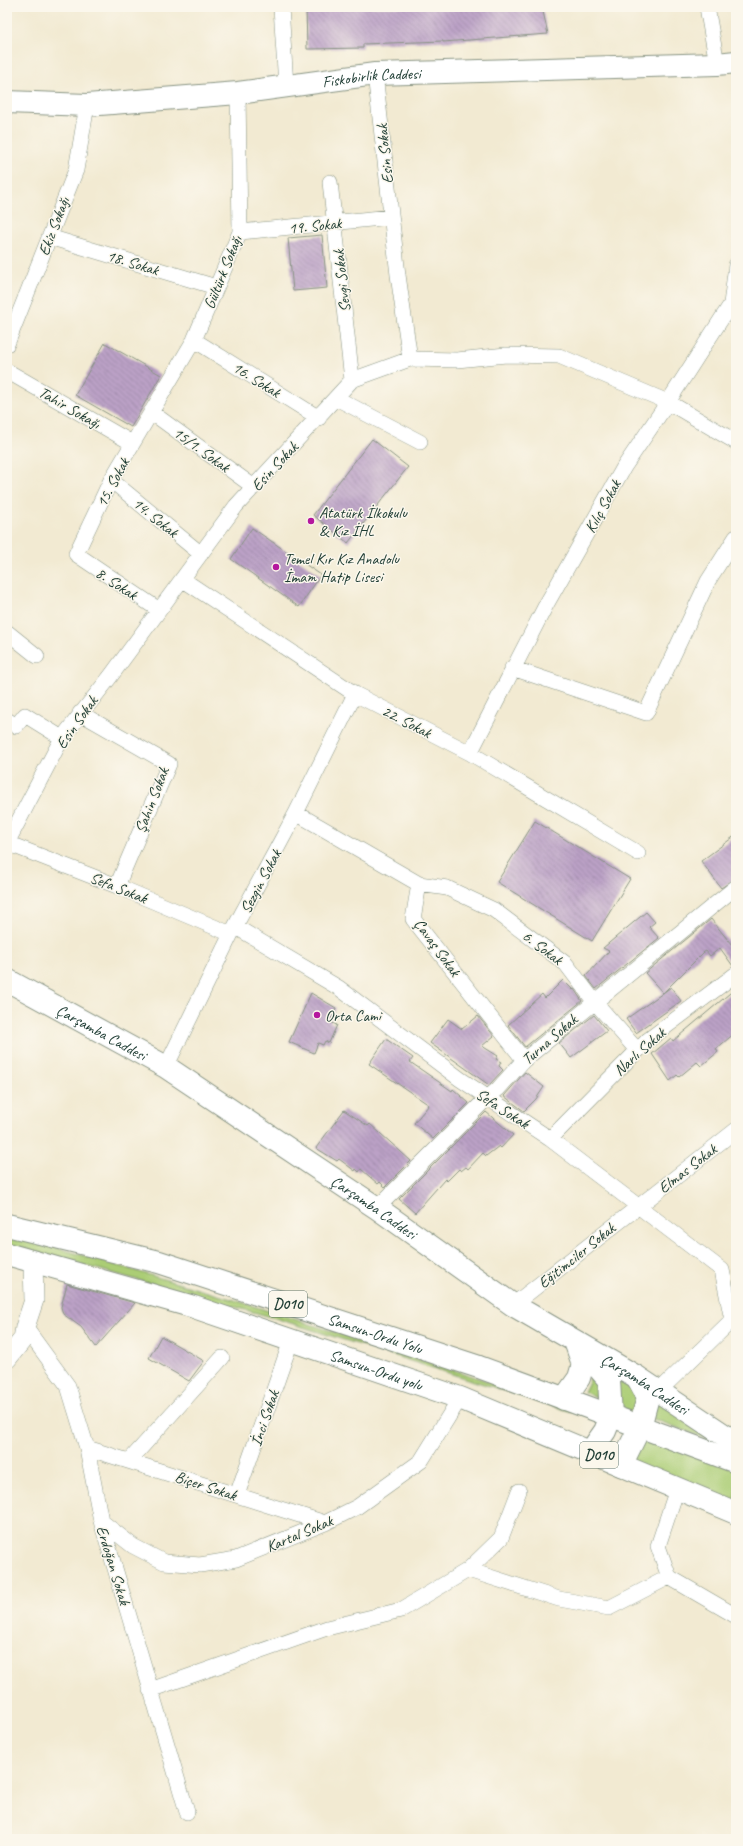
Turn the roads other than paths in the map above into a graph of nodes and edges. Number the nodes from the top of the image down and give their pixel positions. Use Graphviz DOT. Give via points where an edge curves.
graph roads {
  1 [pos="282,7"];
  2 [pos="707,7"];
  3 [pos="726,63"];
  4 [pos="375,74"];
  5 [pos="286,86"];
  6 [pos="238,93"];
  7 [pos="7,102"];
  8 [pos="87,105"];
  9 [pos="330,182"];
  10 [pos="391,217"];
  11 [pos="335,224"];
  12 [pos="240,232"];
  13 [pos="49,237"];
  14 [pos="736,265"];
  15 [pos="216,287"];
  16 [pos="194,340"];
  17 [pos="7,344"];
  18 [pos="410,359"];
  19 [pos="7,371"];
  20 [pos="352,380"];
  21 [pos="336,398"];
  22 [pos="668,402"];
  23 [pos="151,412"];
  24 [pos="319,418"];
  25 [pos="420,442"];
  26 [pos="736,442"];
  27 [pos="132,443"];
  28 [pos="111,480"];
  29 [pos="254,487"];
  30 [pos="736,537"];
  31 [pos="76,554"];
  32 [pos="202,554"];
  33 [pos="182,579"];
  34 [pos="158,610"];
  35 [pos="7,632"];
  36 [pos="37,656"];
  37 [pos="512,668"];
  38 [pos="355,694"];
  39 [pos="80,713"];
  40 [pos="7,720"];
  41 [pos="62,738"];
  42 [pos="470,753"];
  43 [pos="296,813"];
  44 [pos="7,843"];
  45 [pos="638,853"];
  46 [pos="419,884"];
  47 [pos="116,886"];
  48 [pos="736,887"];
  49 [pos="233,931"];
  50 [pos="736,974"];
  51 [pos="7,980"];
  52 [pos="594,1001"];
  53 [pos="637,1050"];
  54 [pos="524,1060"];
  55 [pos="166,1067"];
  56 [pos="487,1098"];
  57 [pos="736,1130"];
  58 [pos="550,1139"];
  59 [pos="639,1206"];
  60 [pos="377,1208"];
  61 [pos="7,1225"];
  62 [pos="7,1254"];
  63 [pos="33,1262"];
  64 [pos="513,1305"];
  65 [pos="734,1320"];
  66 [pos="25,1327"];
  67 [pos="291,1341"];
  68 [pos="575,1341"];
  69 [pos="222,1358"];
  70 [pos="7,1359"];
  71 [pos="637,1377"];
  72 [pos="659,1391"];
  73 [pos="460,1398"];
  74 [pos="564,1398"];
  75 [pos="611,1416"];
  76 [pos="640,1427"];
  77 [pos="736,1443"];
  78 [pos="87,1448"];
  79 [pos="591,1451"];
  80 [pos="130,1460"];
  81 [pos="736,1462"];
  82 [pos="621,1464"];
  83 [pos="677,1489"];
  84 [pos="518,1491"];
  85 [pos="237,1495"];
  86 [pos="736,1513"];
  87 [pos="101,1521"];
  88 [pos="325,1524"];
  89 [pos="468,1570"];
  90 [pos="669,1577"];
  91 [pos="736,1616"];
  92 [pos="150,1690"];
  93 [pos="187,1812"];
  1 -- 5 [label="street"];
  2 -- 3 [label="street"];
  3 -- 4 [label="main road, Fiskobirlik Caddesi"];
  4 -- 5 [label="main road, Fiskobirlik Caddesi"];
  4 -- 10 [label="street, Esin Sokak"];
  5 -- 6 [label="main road, Fiskobirlik Caddesi"];
  6 -- 8 [label="main road, Fiskobirlik Caddesi"];
  6 -- 12 [label="street, Gültürk Sokağı"];
  7 -- 8 [label="main road, Fiskobirlik Caddesi"];
  8 -- 13 [label="street, Ekiz Sokağı" via="76,170"];
  9 -- 11 [label="street, Sevgi Sokak"];
  10 -- 11 [label="street, 19. Sokak"];
  10 -- 18 [label="street, Esin Sokak"];
  11 -- 12 [label="street, 19. Sokak"];
  11 -- 20 [label="street, Sevgi Sokak"];
  12 -- 15 [label="street, Gültürk Sokağı"];
  13 -- 15 [label="street, 18. Sokak"];
  13 -- 17 [label="street, Ekiz Sokağı"];
  14 -- 22 [label="street, Kılıç Sokak" via="731,304"];
  15 -- 16 [label="street, Gültürk Sokağı"];
  16 -- 23 [label="street, Gültürk Sokağı"];
  16 -- 24 [label="street, 16. Sokak"];
  18 -- 20 [label="street, Esin Sokak"];
  18 -- 22 [label="street" via="457,360 506,355 558,356"];
  19 -- 27 [label="street, Tahir Sokağı"];
  20 -- 21 [label="street, Esin Sokak"];
  21 -- 24 [label="street, Esin Sokak"];
  21 -- 25 [label="street"];
  22 -- 26 [label="street"];
  22 -- 37 [label="street, Kılıç Sokak" via="624,467"];
  23 -- 27 [label="street, 15. Sokak"];
  23 -- 29 [label="street, 15/1. Sokak"];
  24 -- 29 [label="street, Esin Sokak"];
  27 -- 28 [label="street, 15. Sokak"];
  28 -- 31 [label="street, 15. Sokak"];
  28 -- 32 [label="street, 14. Sokak"];
  29 -- 32 [label="street, Esin Sokak" via="236,506"];
  30 -- 37 [label="street" via="708,581 646,713"];
  31 -- 34 [label="street, 8. Sokak"];
  32 -- 33 [label="street, Esin Sokak"];
  33 -- 34 [label="street, Esin Sokak"];
  33 -- 38 [label="street, 22. Sokak"];
  34 -- 39 [label="street, Esin Sokak" via="110,677"];
  35 -- 36 [label="street"];
  37 -- 42 [label="street, Kılıç Sokak"];
  38 -- 42 [label="street, 22. Sokak"];
  38 -- 43 [label="street, Sezgin Sokak"];
  39 -- 41 [label="street, Esin Sokak"];
  39 -- 47 [label="street, Şahin Sokak" via="169,764"];
  40 -- 41 [label="street" via="16,726 25,715"];
  41 -- 44 [label="street, Esin Sokak"];
  42 -- 45 [label="street, 22. Sokak"];
  43 -- 46 [label="street"];
  43 -- 49 [label="street, Sezgin Sokak"];
  44 -- 47 [label="street, Sefa Sokak"];
  46 -- 52 [label="street, 6. Sokak" via="447,888 494,910 566,964"];
  46 -- 54 [label="street, Çavaş Sokak" via="413,919"];
  47 -- 49 [label="street, Sefa Sokak"];
  48 -- 52 [label="street, Turna Sokak"];
  49 -- 55 [label="street, Sezgin Sokak"];
  49 -- 56 [label="street, Sefa Sokak" via="338,988"];
  50 -- 53 [label="street, Narlı Sokak"];
  51 -- 55 [label="main road, Çarşamba Caddesi"];
  52 -- 53 [label="street, 6. Sokak"];
  52 -- 54 [label="street, Turna Sokak"];
  53 -- 58 [label="street, Narlı Sokak"];
  54 -- 56 [label="street, Turna Sokak"];
  55 -- 60 [label="main road, Çarşamba Caddesi"];
  56 -- 58 [label="street, Sefa Sokak"];
  56 -- 60 [label="street, Turna Sokak"];
  57 -- 59 [label="street, Elmas Sokak"];
  58 -- 59 [label="street, Sefa Sokak"];
  59 -- 64 [label="street, Eğitimciler Sokak"];
  59 -- 65 [label="street, Sefa Sokak" via="722,1270"];
  60 -- 64 [label="main road, Çarşamba Caddesi"];
  61 -- 74 [label="main road, Samsun-Ordu Yolu / D010" via="159,1262 479,1367"];
  62 -- 63 [label="main road, Samsun-Ordu yolu / D010"];
  63 -- 66 [label="street" via="34,1300"];
  63 -- 67 [label="main road, Samsun-Ordu yolu / D010" via="194,1307"];
  64 -- 68 [label="main road, Çarşamba Caddesi"];
  65 -- 72 [label="street"];
  66 -- 70 [label="street" via="23,1339"];
  66 -- 78 [label="street, Erdoğan Sokak" via="68,1386"];
  67 -- 73 [label="main road, Samsun-Ordu yolu / D010"];
  67 -- 85 [label="street, İnci Sokak"];
  68 -- 71 [label="main road, Çarşamba Caddesi"];
  68 -- 74 [label="main road" via="583,1364 579,1378"];
  68 -- 75 [label="main road" via="609,1380"];
  69 -- 80 [label="street"];
  71 -- 72 [label="main road, Çarşamba Caddesi"];
  71 -- 76 [label="main road" via="648,1397"];
  72 -- 77 [label="main road, Çarşamba Caddesi"];
  73 -- 79 [label="main road, Samsun-Ordu yolu / D010"];
  73 -- 88 [label="street, Kartal Sokak" via="421,1461 357,1507"];
  74 -- 75 [label="main road, Samsun-Ordu Yolu / D010"];
  75 -- 76 [label="main road, Samsun-Ordu Yolu / D010"];
  75 -- 79 [label="main road" via="606,1431"];
  76 -- 81 [label="main road, Samsun-Ordu Yolu / D010"];
  76 -- 82 [label="main road"];
  78 -- 80 [label="street, Biçer Sokak"];
  78 -- 87 [label="street, Erdoğan Sokak"];
  79 -- 82 [label="main road, Samsun-Ordu yolu / D010"];
  80 -- 85 [label="street, Biçer Sokak"];
  82 -- 83 [label="main road, Samsun-Ordu yolu / D010"];
  83 -- 86 [label="main road, Samsun-Ordu yolu / D010"];
  83 -- 90 [label="street" via="658,1546"];
  84 -- 89 [label="street" via="501,1538"];
  85 -- 88 [label="street, Biçer Sokak"];
  87 -- 88 [label="street, Kartal Sokak" via="133,1546 164,1562 200,1565 236,1559"];
  87 -- 92 [label="street, Erdoğan Sokak"];
  89 -- 90 [label="street" via="559,1599 609,1608"];
  89 -- 92 [label="street" via="401,1610 327,1628"];
  90 -- 91 [label="street"];
  92 -- 93 [label="street, Erdoğan Sokak"];
}
